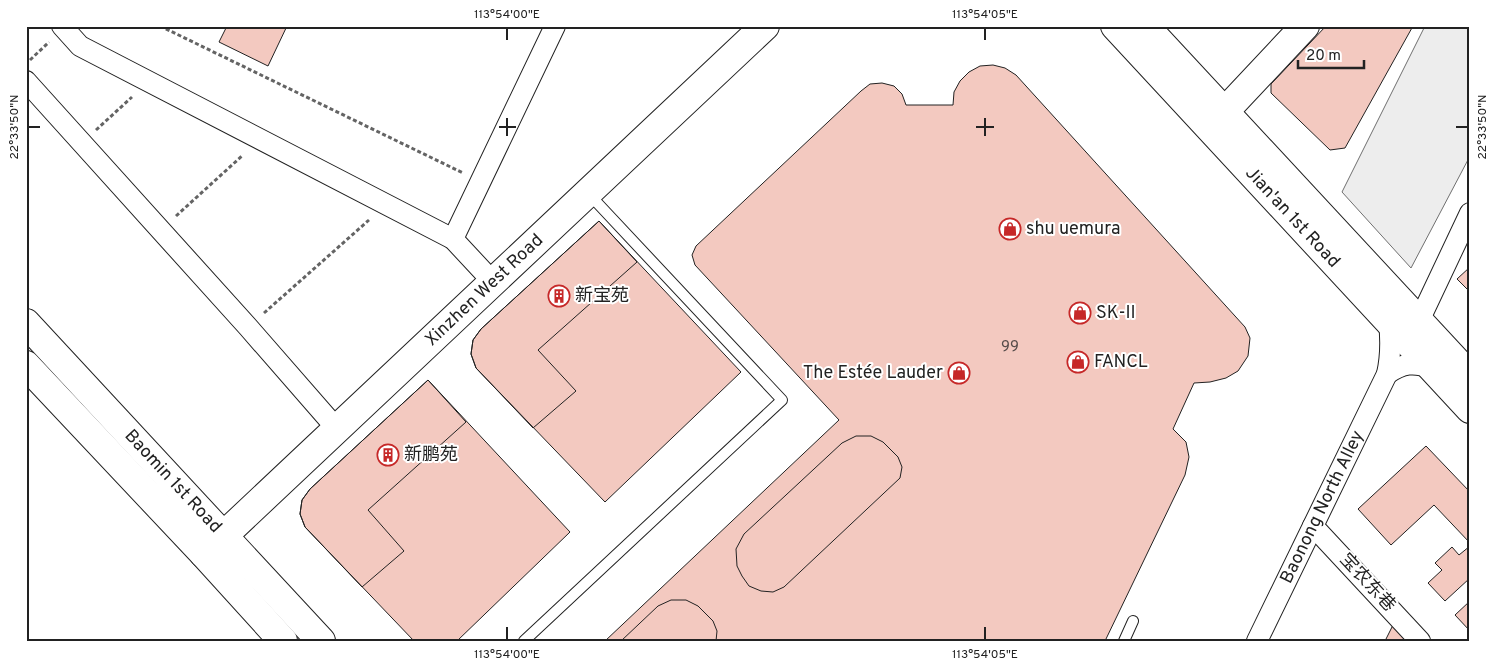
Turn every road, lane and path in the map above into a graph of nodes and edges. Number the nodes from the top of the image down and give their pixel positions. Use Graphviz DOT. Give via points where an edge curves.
graph roads {
  1 [pos="160,26"];
  2 [pos="555,26"];
  3 [pos="765,26"];
  4 [pos="1115,26"];
  5 [pos="1145,26"];
  6 [pos="1305,26"];
  7 [pos="63,27"];
  8 [pos="26,63"];
  9 [pos="26,81"];
  10 [pos="149,81"];
  11 [pos="1217,120"];
  12 [pos="260,139"];
  13 [pos="82,142"];
  14 [pos="481,181"];
  15 [pos="588,193"];
  16 [pos="387,204"];
  17 [pos="1470,213"];
  18 [pos="161,230"];
  19 [pos="453,239"];
  20 [pos="493,282"];
  21 [pos="1419,321"];
  22 [pos="1389,322"];
  23 [pos="26,323"];
  24 [pos="248,327"];
  25 [pos="26,365"];
  26 [pos="1432,368"];
  27 [pos="1387,374"];
  28 [pos="1470,376"];
  29 [pos="1470,409"];
  30 [pos="337,429"];
  31 [pos="1313,526"];
  32 [pos="224,536"];
  33 [pos="204,554"];
  34 [pos="1133,621"];
  35 [pos="283,641"];
  36 [pos="321,641"];
  37 [pos="524,641"];
  38 [pos="1124,641"];
  39 [pos="1257,641"];
  40 [pos="1420,641"];
  1 -- 14 [label="path"];
  2 -- 14 [label="street"];
  3 -- 15 [label="main road, Xinzhen West Road"];
  4 -- 11 [label="main road, Jian'an 1st Road"];
  5 -- 11 [label="main road, Jian'an 1st Road"];
  6 -- 11 [label="main road"];
  7 -- 8 [label="path"];
  7 -- 10 [label="street" via="80,46"];
  9 -- 13 [label="street"];
  10 -- 12 [label="street"];
  10 -- 13 [label="path"];
  11 -- 21 [label="main road, Jian'an 1st Road"];
  11 -- 22 [label="main road, Jian'an 1st Road"];
  12 -- 16 [label="street"];
  12 -- 18 [label="path"];
  13 -- 18 [label="street"];
  14 -- 19 [label="street"];
  15 -- 20 [label="main road, Xinzhen West Road"];
  15 -- 37 [label="lane" via="782,400"];
  16 -- 19 [label="street"];
  16 -- 24 [label="path"];
  17 -- 21 [label="street"];
  18 -- 24 [label="street"];
  19 -- 20 [label="street"];
  20 -- 30 [label="main road, Xinzhen West Road"];
  21 -- 28 [label="main road, Jian'an 1st Road"];
  22 -- 26 [label="main road, Jian'an 1st Road"];
  22 -- 27 [label="street, Baonong North Alley" via="1391,344"];
  23 -- 32 [label="main road, Baomin 1st Road"];
  24 -- 30 [label="street"];
  25 -- 33 [label="main road, Baomin 1st Road"];
  26 -- 27 [label="street" via="1410,364"];
  26 -- 29 [label="main road, Jian'an 1st Road"];
  27 -- 31 [label="street, Baonong North Alley"];
  30 -- 32 [label="main road, Xinzhen West Road"];
  31 -- 39 [label="street, Baonong North Alley"];
  31 -- 40 [label="street, 宝农东巷"];
  32 -- 33 [label="main road, Xinzhen West Road"];
  32 -- 36 [label="main road, Baomin 1st Road"];
  33 -- 35 [label="main road, Baomin 1st Road"];
  34 -- 38 [label="lane"];
}
